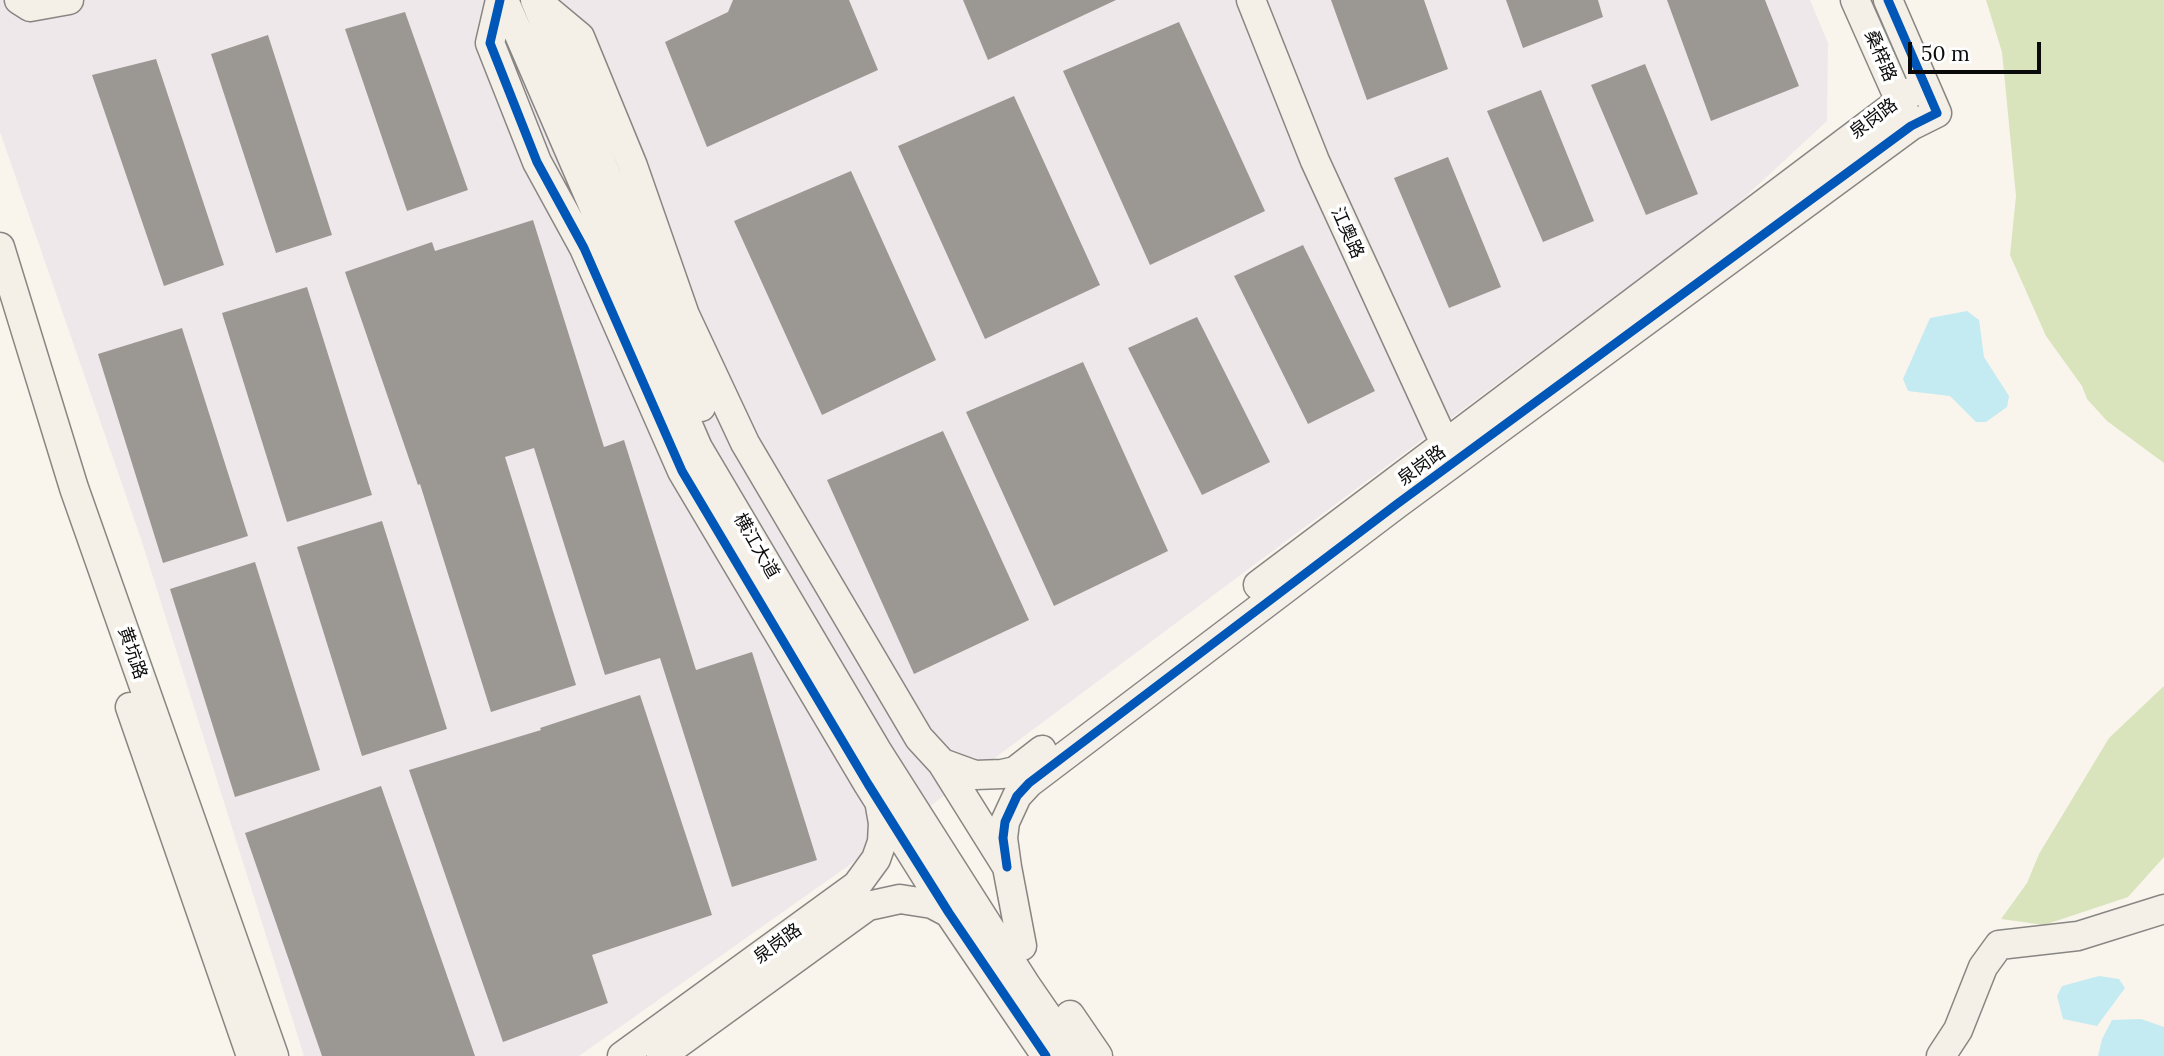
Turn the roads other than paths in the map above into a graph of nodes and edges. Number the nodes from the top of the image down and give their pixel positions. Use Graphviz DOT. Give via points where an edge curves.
graph roads {
  1 [pos="19,0"];
  2 [pos="69,0"];
  3 [pos="502,0"];
  4 [pos="536,0"];
  5 [pos="1251,0"];
  6 [pos="1269,0"];
  7 [pos="1855,0"];
  8 [pos="1888,0"];
  9 [pos="1924,83"];
  10 [pos="1899,100"];
  11 [pos="1911,126"];
  12 [pos="0,247"];
  13 [pos="0,312"];
  14 [pos="1454,449"];
  15 [pos="882,741"];
  16 [pos="942,763"];
  17 [pos="1024,775"];
  18 [pos="878,800"];
  19 [pos="1007,867"];
  20 [pos="850,904"];
  21 [pos="2164,909"];
  22 [pos="949,913"];
  23 [pos="999,946"];
  24 [pos="251,1056"];
  25 [pos="274,1056"];
  26 [pos="622,1056"];
  27 [pos="661,1056"];
  28 [pos="1046,1056"];
  29 [pos="1075,1056"];
  30 [pos="1098,1056"];
  31 [pos="1941,1056"];
  1 -- 2 [label="street" via="30,7"];
  3 -- 15 [label="street, 横江大道" via="698,448"];
  4 -- 15 [label="street, 横江大道" via="714,438"];
  5 -- 14 [label="street, 江奥路" via="1315,161"];
  6 -- 14 [label="street, 江奥路"];
  7 -- 10 [label="street, 桑梓路"];
  8 -- 9 [label="street, 桑梓路"];
  9 -- 10 [label="street, 泉岗路"];
  9 -- 11 [label="street, 桑梓路" via="1937,113"];
  10 -- 11 [label="street, 桑梓路"];
  10 -- 14 [label="street, 泉岗路"];
  11 -- 14 [label="street, 泉岗路"];
  12 -- 25 [label="street, 黄坑路" via="74,488"];
  13 -- 24 [label="street, 黄坑路" via="50,477"];
  14 -- 17 [label="street, 泉岗路"];
  15 -- 16 [label="street" via="919,738"];
  15 -- 18 [label="street"];
  15 -- 23 [label="street, 横江大道"];
  16 -- 17 [label="street, 泉岗路" via="975,775"];
  16 -- 19 [label="street"];
  17 -- 19 [label="street, 泉岗路" via="1005,822"];
  18 -- 20 [label="street, 泉岗路" via="883,823 876,859"];
  18 -- 22 [label="street"];
  19 -- 23 [label="street, 泉岗路"];
  20 -- 22 [label="street, 泉岗路" via="900,899 932,904"];
  20 -- 26 [label="street, 泉岗路"];
  20 -- 27 [label="street, 泉岗路"];
  21 -- 31 [label="street" via="2078,936 1999,945 1983,967 1958,1031"];
  22 -- 23 [label="street"];
  23 -- 28 [label="street"];
  23 -- 29 [label="street, 横江大道"];
  23 -- 30 [label="street, 横江大道"];
}
